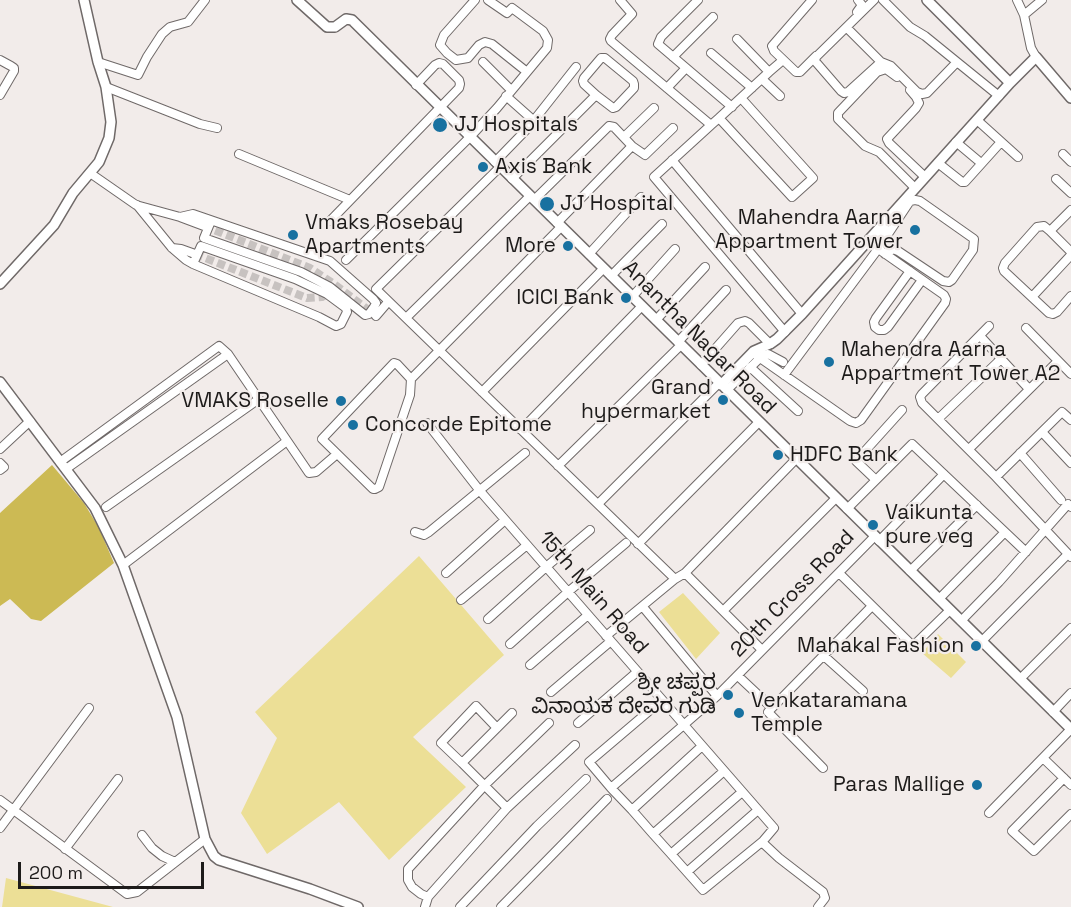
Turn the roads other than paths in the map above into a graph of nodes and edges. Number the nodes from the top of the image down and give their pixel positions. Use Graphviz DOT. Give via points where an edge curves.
graph roads {
  1 [pos="84,0"];
  2 [pos="205,0"];
  3 [pos="297,0"];
  4 [pos="475,0"];
  5 [pos="488,0"];
  6 [pos="620,0"];
  7 [pos="698,0"];
  8 [pos="813,0"];
  9 [pos="858,0"];
  10 [pos="874,0"];
  11 [pos="883,0"];
  12 [pos="927,0"];
  13 [pos="1017,0"];
  14 [pos="1042,0"];
  15 [pos="1024,15"];
  16 [pos="713,17"];
  17 [pos="848,27"];
  18 [pos="737,39"];
  19 [pos="711,53"];
  20 [pos="673,57"];
  21 [pos="1036,57"];
  22 [pos="0,60"];
  23 [pos="783,60"];
  24 [pos="98,62"];
  25 [pos="483,62"];
  26 [pos="881,62"];
  27 [pos="957,62"];
  28 [pos="576,67"];
  29 [pos="686,68"];
  30 [pos="527,72"];
  31 [pos="769,72"];
  32 [pos="762,78"];
  33 [pos="1010,83"];
  34 [pos="416,85"];
  35 [pos="106,87"];
  36 [pos="667,88"];
  37 [pos="752,88"];
  38 [pos="509,93"];
  39 [pos="0,95"];
  40 [pos="596,95"];
  41 [pos="780,96"];
  42 [pos="999,96"];
  43 [pos="741,98"];
  44 [pos="1071,98"];
  45 [pos="439,107"];
  46 [pos="732,107"];
  47 [pos="654,108"];
  48 [pos="719,117"];
  49 [pos="533,120"];
  50 [pos="976,120"];
  51 [pos="711,125"];
  52 [pos="217,128"];
  53 [pos="673,128"];
  54 [pos="624,137"];
  55 [pos="470,138"];
  56 [pos="956,142"];
  57 [pos="1001,142"];
  58 [pos="632,146"];
  59 [pos="239,154"];
  60 [pos="1063,154"];
  61 [pos="1018,157"];
  62 [pos="672,160"];
  63 [pos="1071,162"];
  64 [pos="938,163"];
  65 [pos="981,164"];
  66 [pos="498,165"];
  67 [pos="90,173"];
  68 [pos="925,177"];
  69 [pos="512,179"];
  70 [pos="1056,179"];
  71 [pos="915,188"];
  72 [pos="1071,194"];
  73 [pos="641,197"];
  74 [pos="532,198"];
  75 [pos="350,200"];
  76 [pos="136,204"];
  77 [pos="1071,210"];
  78 [pos="330,220"];
  79 [pos="208,223"];
  80 [pos="662,224"];
  81 [pos="559,225"];
  82 [pos="882,225"];
  83 [pos="1050,231"];
  84 [pos="172,248"];
  85 [pos="675,249"];
  86 [pos="881,251"];
  87 [pos="195,254"];
  88 [pos="589,254"];
  89 [pos="1071,254"];
  90 [pos="346,260"];
  91 [pos="193,264"];
  92 [pos="705,267"];
  93 [pos="603,269"];
  94 [pos="910,271"];
  95 [pos="611,276"];
  96 [pos="922,280"];
  97 [pos="0,284"];
  98 [pos="726,290"];
  99 [pos="1071,296"];
  100 [pos="632,297"];
  101 [pos="1032,297"];
  102 [pos="338,298"];
  103 [pos="388,302"];
  104 [pos="642,306"];
  105 [pos="802,314"];
  106 [pos="376,316"];
  107 [pos="405,318"];
  108 [pos="656,320"];
  109 [pos="989,326"];
  110 [pos="1026,328"];
  111 [pos="785,332"];
  112 [pos="980,336"];
  113 [pos="680,344"];
  114 [pos="770,344"];
  115 [pos="439,350"];
  116 [pos="228,354"];
  117 [pos="756,355"];
  118 [pos="1001,359"];
  119 [pos="1058,361"];
  120 [pos="783,362"];
  121 [pos="701,364"];
  122 [pos="750,367"];
  123 [pos="1071,374"];
  124 [pos="784,375"];
  125 [pos="411,380"];
  126 [pos="0,382"];
  127 [pos="722,386"];
  128 [pos="1029,389"];
  129 [pos="482,392"];
  130 [pos="259,399"];
  131 [pos="902,410"];
  132 [pos="798,411"];
  133 [pos="938,419"];
  134 [pos="1071,420"];
  135 [pos="30,421"];
  136 [pos="759,422"];
  137 [pos="428,423"];
  138 [pos="520,429"];
  139 [pos="1041,432"];
  140 [pos="287,441"];
  141 [pos="0,449"];
  142 [pos="969,449"];
  143 [pos="525,453"];
  144 [pos="1020,453"];
  145 [pos="337,454"];
  146 [pos="796,459"];
  147 [pos="0,463"];
  148 [pos="1071,463"];
  149 [pos="63,466"];
  150 [pos="558,466"];
  151 [pos="0,470"];
  152 [pos="944,474"];
  153 [pos="996,477"];
  154 [pos="876,480"];
  155 [pos="480,491"];
  156 [pos="836,498"];
  157 [pos="1061,500"];
  158 [pos="598,504"];
  159 [pos="976,505"];
  160 [pos="106,507"];
  161 [pos="1071,507"];
  162 [pos="848,509"];
  163 [pos="505,520"];
  164 [pos="590,530"];
  165 [pos="1045,530"];
  166 [pos="415,532"];
  167 [pos="1005,532"];
  168 [pos="877,539"];
  169 [pos="626,543"];
  170 [pos="638,544"];
  171 [pos="527,545"];
  172 [pos="1026,552"];
  173 [pos="1070,556"];
  174 [pos="123,565"];
  175 [pos="546,567"];
  176 [pos="910,571"];
  177 [pos="446,573"];
  178 [pos="685,573"];
  179 [pos="839,573"];
  180 [pos="675,579"];
  181 [pos="568,592"];
  182 [pos="939,599"];
  183 [pos="461,600"];
  184 [pos="872,606"];
  185 [pos="643,607"];
  186 [pos="951,610"];
  187 [pos="723,611"];
  188 [pos="588,615"];
  189 [pos="488,619"];
  190 [pos="961,621"];
  191 [pos="1071,628"];
  192 [pos="609,639"];
  193 [pos="982,641"];
  194 [pos="510,644"];
  195 [pos="762,651"];
  196 [pos="824,656"];
  197 [pos="530,666"];
  198 [pos="638,672"];
  199 [pos="738,676"];
  200 [pos="1020,679"];
  201 [pos="863,691"];
  202 [pos="551,692"];
  203 [pos="1071,693"];
  204 [pos="717,696"];
  205 [pos="662,700"];
  206 [pos="770,706"];
  207 [pos="89,708"];
  208 [pos="1053,712"];
  209 [pos="512,713"];
  210 [pos="549,723"];
  211 [pos="578,723"];
  212 [pos="684,725"];
  213 [pos="497,728"];
  214 [pos="1071,729"];
  215 [pos="575,745"];
  216 [pos="702,746"];
  217 [pos="1043,758"];
  218 [pos="462,763"];
  219 [pos="823,768"];
  220 [pos="724,771"];
  221 [pos="1064,778"];
  222 [pos="118,779"];
  223 [pos="585,779"];
  224 [pos="484,786"];
  225 [pos="1071,786"];
  226 [pos="611,788"];
  227 [pos="742,792"];
  228 [pos="607,799"];
  229 [pos="0,800"];
  230 [pos="507,808"];
  231 [pos="632,810"];
  232 [pos="758,810"];
  233 [pos="13,811"];
  234 [pos="989,813"];
  235 [pos="1071,814"];
  236 [pos="0,828"];
  237 [pos="653,834"];
  238 [pos="142,835"];
  239 [pos="204,839"];
  240 [pos="763,840"];
  241 [pos="65,849"];
  242 [pos="671,854"];
  243 [pos="175,862"];
  244 [pos="687,872"];
  245 [pos="428,897"];
  246 [pos="358,907"];
  247 [pos="425,907"];
  248 [pos="460,907"];
  249 [pos="501,907"];
  250 [pos="819,907"];
  1 -- 24 [label="street"];
  2 -- 24 [label="street" via="188,22 170,27 162,34 138,75"];
  3 -- 34 [label="street, Anantha Nagar Road" via="329,28 352,20"];
  4 -- 30 [label="street" via="444,34 440,45 456,60 468,58 485,42 492,44"];
  5 -- 30 [label="street" via="507,13 512,8 543,31 548,40 547,48"];
  6 -- 36 [label="street" via="632,14 611,41"];
  7 -- 20 [label="street" via="659,40 658,44"];
  8 -- 23 [label="street" via="772,46"];
  9 -- 23 [label="street" via="862,8 800,72"];
  10 -- 17 [label="street"];
  11 -- 27 [label="street" via="910,27"];
  12 -- 33 [label="street"];
  13 -- 15 [label="street"];
  14 -- 15 [label="street"];
  15 -- 21 [label="street" via="1030,48"];
  16 -- 20 [label="street"];
  17 -- 26 [label="street"];
  17 -- 26 [label="street" via="815,61 841,91 848,92"];
  18 -- 31 [label="street"];
  19 -- 37 [label="street"];
  20 -- 29 [label="street"];
  21 -- 33 [label="street"];
  21 -- 44 [label="street"];
  22 -- 39 [label="street" via="14,68"];
  23 -- 31 [label="street"];
  24 -- 35 [label="street"];
  25 -- 38 [label="street"];
  26 -- 27 [label="street" via="922,94"];
  27 -- 42 [label="street"];
  28 -- 49 [label="street"];
  29 -- 36 [label="street"];
  29 -- 46 [label="street"];
  30 -- 38 [label="street"];
  31 -- 32 [label="street"];
  32 -- 37 [label="street"];
  32 -- 41 [label="street"];
  33 -- 42 [label="street"];
  34 -- 45 [label="street, Anantha Nagar Road"];
  34 -- 45 [label="street" via="435,65 443,64 459,80 459,88"];
  35 -- 52 [label="street"];
  35 -- 67 [label="street" via="109,138"];
  36 -- 51 [label="street"];
  37 -- 43 [label="street"];
  38 -- 49 [label="street"];
  38 -- 55 [label="street"];
  40 -- 40 [label="street" via="583,81 603,57 633,81 634,88 616,107"];
  40 -- 69 [label="street"];
  42 -- 50 [label="street"];
  43 -- 46 [label="street"];
  43 -- 48 [label="street" via="813,178 792,197"];
  45 -- 55 [label="street, Anantha Nagar Road"];
  45 -- 75 [label="street"];
  46 -- 48 [label="street"];
  47 -- 54 [label="street"];
  48 -- 51 [label="street"];
  49 -- 66 [label="street"];
  50 -- 56 [label="street"];
  50 -- 57 [label="street"];
  51 -- 62 [label="street"];
  53 -- 58 [label="street" via="645,155"];
  54 -- 58 [label="street"];
  54 -- 74 [label="street" via="609,126"];
  55 -- 66 [label="street, Anantha Nagar Road"];
  55 -- 90 [label="street"];
  56 -- 64 [label="street"];
  56 -- 65 [label="street"];
  57 -- 61 [label="street"];
  57 -- 65 [label="street"];
  58 -- 81 [label="street"];
  59 -- 75 [label="street"];
  60 -- 63 [label="street"];
  62 -- 105 [label="street"];
  62 -- 111 [label="street" via="654,177"];
  64 -- 65 [label="street" via="962,182"];
  64 -- 68 [label="street"];
  66 -- 69 [label="street, Anantha Nagar Road"];
  66 -- 103 [label="street" via="376,289"];
  67 -- 76 [label="street"];
  67 -- 97 [label="street" via="54,225"];
  68 -- 71 [label="street"];
  68 -- 71 [label="street" via="887,139 919,103 894,74 886,69 877,72 838,113 838,119"];
  69 -- 74 [label="street, Anantha Nagar Road"];
  70 -- 72 [label="street"];
  71 -- 82 [label="street"];
  73 -- 88 [label="street"];
  74 -- 81 [label="street, Anantha Nagar Road"];
  74 -- 107 [label="street"];
  75 -- 78 [label="street"];
  76 -- 79 [label="street" via="180,217 193,214"];
  76 -- 84 [label="street"];
  77 -- 83 [label="street"];
  79 -- 102 [label="street" via="204,238 301,272 330,287"];
  79 -- 102 [label="street" via="330,261 376,303 365,315"];
  80 -- 95 [label="street"];
  81 -- 88 [label="street, Anantha Nagar Road"];
  81 -- 115 [label="street"];
  82 -- 86 [label="street" via="885,229 874,244"];
  82 -- 105 [label="street"];
  83 -- 89 [label="street"];
  83 -- 101 [label="street" via="1044,226 1037,227 1003,268"];
  84 -- 87 [label="street"];
  84 -- 91 [label="street"];
  85 -- 100 [label="street"];
  86 -- 86 [label="street" via="910,201 915,200 974,239 973,250 949,282 898,251"];
  86 -- 94 [label="street"];
  86 -- 124 [label="street"];
  88 -- 93 [label="street, Anantha Nagar Road"];
  89 -- 101 [label="street"];
  91 -- 102 [label="street" via="201,246"];
  91 -- 102 [label="street" via="336,326 347,312"];
  92 -- 108 [label="street"];
  93 -- 95 [label="street, Anantha Nagar Road"];
  93 -- 129 [label="street"];
  94 -- 96 [label="street"];
  94 -- 96 [label="street" via="876,318 874,327 888,327"];
  95 -- 100 [label="street, Anantha Nagar Road"];
  96 -- 124 [label="street" via="944,295 945,303 861,420 850,421"];
  98 -- 113 [label="street"];
  99 -- 101 [label="street" via="1053,314"];
  100 -- 104 [label="street, Anantha Nagar Road"];
  103 -- 106 [label="street"];
  103 -- 107 [label="street"];
  104 -- 108 [label="street, Anantha Nagar Road"];
  104 -- 138 [label="street"];
  105 -- 111 [label="street"];
  107 -- 115 [label="street"];
  108 -- 113 [label="street, Anantha Nagar Road"];
  109 -- 112 [label="street"];
  110 -- 119 [label="street"];
  111 -- 114 [label="street"];
  112 -- 118 [label="street"];
  112 -- 133 [label="street" via="920,397"];
  113 -- 121 [label="street, Anantha Nagar Road"];
  113 -- 150 [label="street"];
  114 -- 117 [label="street" via="761,347"];
  114 -- 121 [label="street" via="749,323 738,323"];
  115 -- 125 [label="street"];
  115 -- 129 [label="street"];
  116 -- 130 [label="street"];
  116 -- 149 [label="street"];
  116 -- 149 [label="street" via="219,346"];
  117 -- 120 [label="street" via="768,354"];
  117 -- 122 [label="street"];
  117 -- 124 [label="street"];
  117 -- 127 [label="street"];
  118 -- 128 [label="street"];
  118 -- 133 [label="street"];
  119 -- 123 [label="street"];
  119 -- 128 [label="street"];
  121 -- 127 [label="street, Anantha Nagar Road"];
  122 -- 127 [label="street"];
  122 -- 132 [label="street"];
  125 -- 145 [label="street" via="394,363 322,439"];
  125 -- 145 [label="street" via="410,395 379,487 373,489"];
  126 -- 135 [label="street"];
  127 -- 136 [label="street, Anantha Nagar Road"];
  127 -- 158 [label="street"];
  128 -- 142 [label="street"];
  129 -- 138 [label="street"];
  130 -- 140 [label="street"];
  130 -- 160 [label="street"];
  131 -- 154 [label="street" via="856,461"];
  133 -- 142 [label="street"];
  134 -- 139 [label="street" via="1062,412"];
  135 -- 141 [label="street"];
  135 -- 149 [label="street"];
  136 -- 146 [label="street, Anantha Nagar Road"];
  136 -- 170 [label="street"];
  137 -- 155 [label="street, 15th Main Road"];
  138 -- 150 [label="street"];
  139 -- 144 [label="street"];
  139 -- 148 [label="street"];
  140 -- 145 [label="street" via="309,473 316,472"];
  140 -- 174 [label="street"];
  142 -- 153 [label="street"];
  143 -- 155 [label="street"];
  144 -- 153 [label="street"];
  144 -- 157 [label="street"];
  146 -- 156 [label="street, Anantha Nagar Road"];
  146 -- 178 [label="street"];
  147 -- 151 [label="street" via="4,467"];
  149 -- 174 [label="street" via="95,508"];
  150 -- 158 [label="street"];
  152 -- 154 [label="street" via="912,444"];
  152 -- 159 [label="street"];
  152 -- 168 [label="street, 20th Cross Road"];
  153 -- 165 [label="street"];
  154 -- 162 [label="street"];
  155 -- 163 [label="street, 15th Main Road"];
  155 -- 166 [label="street" via="429,532"];
  156 -- 162 [label="street, Anantha Nagar Road"];
  156 -- 187 [label="street"];
  158 -- 170 [label="street"];
  159 -- 167 [label="street"];
  159 -- 176 [label="street"];
  161 -- 165 [label="street" via="1068,504"];
  162 -- 168 [label="street, Anantha Nagar Road"];
  163 -- 171 [label="street, 15th Main Road"];
  163 -- 177 [label="street"];
  164 -- 175 [label="street"];
  165 -- 172 [label="street"];
  165 -- 173 [label="street"];
  167 -- 172 [label="street"];
  167 -- 182 [label="street"];
  168 -- 176 [label="street, Anantha Nagar Road"];
  168 -- 179 [label="street, 20th Cross Road"];
  169 -- 181 [label="street"];
  170 -- 180 [label="street"];
  171 -- 175 [label="street, 15th Main Road"];
  171 -- 183 [label="street"];
  172 -- 190 [label="street"];
  173 -- 193 [label="street"];
  174 -- 239 [label="street" via="177,717"];
  175 -- 181 [label="street, 15th Main Road"];
  175 -- 189 [label="street"];
  176 -- 182 [label="street, Anantha Nagar Road"];
  178 -- 180 [label="street"];
  178 -- 187 [label="street"];
  179 -- 184 [label="street"];
  179 -- 195 [label="street, 20th Cross Road"];
  180 -- 185 [label="street"];
  181 -- 188 [label="street, 15th Main Road"];
  181 -- 194 [label="street"];
  182 -- 186 [label="street, Anantha Nagar Road"];
  184 -- 186 [label="street" via="913,646"];
  184 -- 196 [label="street"];
  185 -- 192 [label="street"];
  185 -- 204 [label="street"];
  186 -- 190 [label="street, Anantha Nagar Road"];
  187 -- 195 [label="street"];
  188 -- 192 [label="street, 15th Main Road"];
  188 -- 197 [label="street"];
  190 -- 193 [label="street, Anantha Nagar Road"];
  191 -- 200 [label="street"];
  192 -- 198 [label="street, 15th Main Road"];
  192 -- 202 [label="street"];
  193 -- 200 [label="street, Anantha Nagar Road"];
  195 -- 199 [label="street, 20th Cross Road"];
  196 -- 201 [label="street"];
  196 -- 219 [label="street" via="768,712"];
  198 -- 205 [label="street, 15th Main Road"];
  198 -- 211 [label="street"];
  199 -- 204 [label="street, 20th Cross Road"];
  199 -- 206 [label="street"];
  200 -- 208 [label="street, Anantha Nagar Road"];
  203 -- 208 [label="street"];
  204 -- 212 [label="street, 20th Cross Road"];
  205 -- 212 [label="street, 15th Main Road"];
  205 -- 226 [label="street" via="589,762"];
  207 -- 233 [label="street"];
  208 -- 214 [label="street, Anantha Nagar Road"];
  209 -- 213 [label="street"];
  210 -- 224 [label="street"];
  212 -- 216 [label="street, 15th Main Road"];
  212 -- 226 [label="street, 20th Cross Road"];
  213 -- 218 [label="street"];
  213 -- 218 [label="street" via="476,706 441,742"];
  214 -- 217 [label="street"];
  215 -- 230 [label="street"];
  216 -- 220 [label="street, 15th Main Road"];
  216 -- 231 [label="street"];
  217 -- 221 [label="street"];
  217 -- 234 [label="street"];
  218 -- 224 [label="street"];
  220 -- 227 [label="street, 15th Main Road"];
  220 -- 237 [label="street"];
  221 -- 225 [label="street"];
  221 -- 235 [label="street" via="1012,831 1034,851"];
  222 -- 241 [label="street"];
  223 -- 248 [label="street"];
  224 -- 230 [label="street"];
  224 -- 245 [label="street" via="408,869 412,887"];
  226 -- 231 [label="street"];
  227 -- 232 [label="street, 15th Main Road"];
  227 -- 242 [label="street"];
  228 -- 249 [label="street"];
  229 -- 233 [label="street"];
  230 -- 245 [label="street"];
  231 -- 237 [label="street"];
  232 -- 240 [label="street, 15th Main Road" via="774,828"];
  232 -- 244 [label="street"];
  233 -- 236 [label="street"];
  233 -- 241 [label="street"];
  237 -- 242 [label="street"];
  238 -- 243 [label="street" via="162,856"];
  239 -- 243 [label="street"];
  239 -- 246 [label="street" via="219,860"];
  240 -- 244 [label="street" via="703,890"];
  240 -- 250 [label="street" via="822,892 825,898"];
  241 -- 243 [label="street" via="127,894 137,892"];
  242 -- 244 [label="street"];
  245 -- 247 [label="street"];
}
